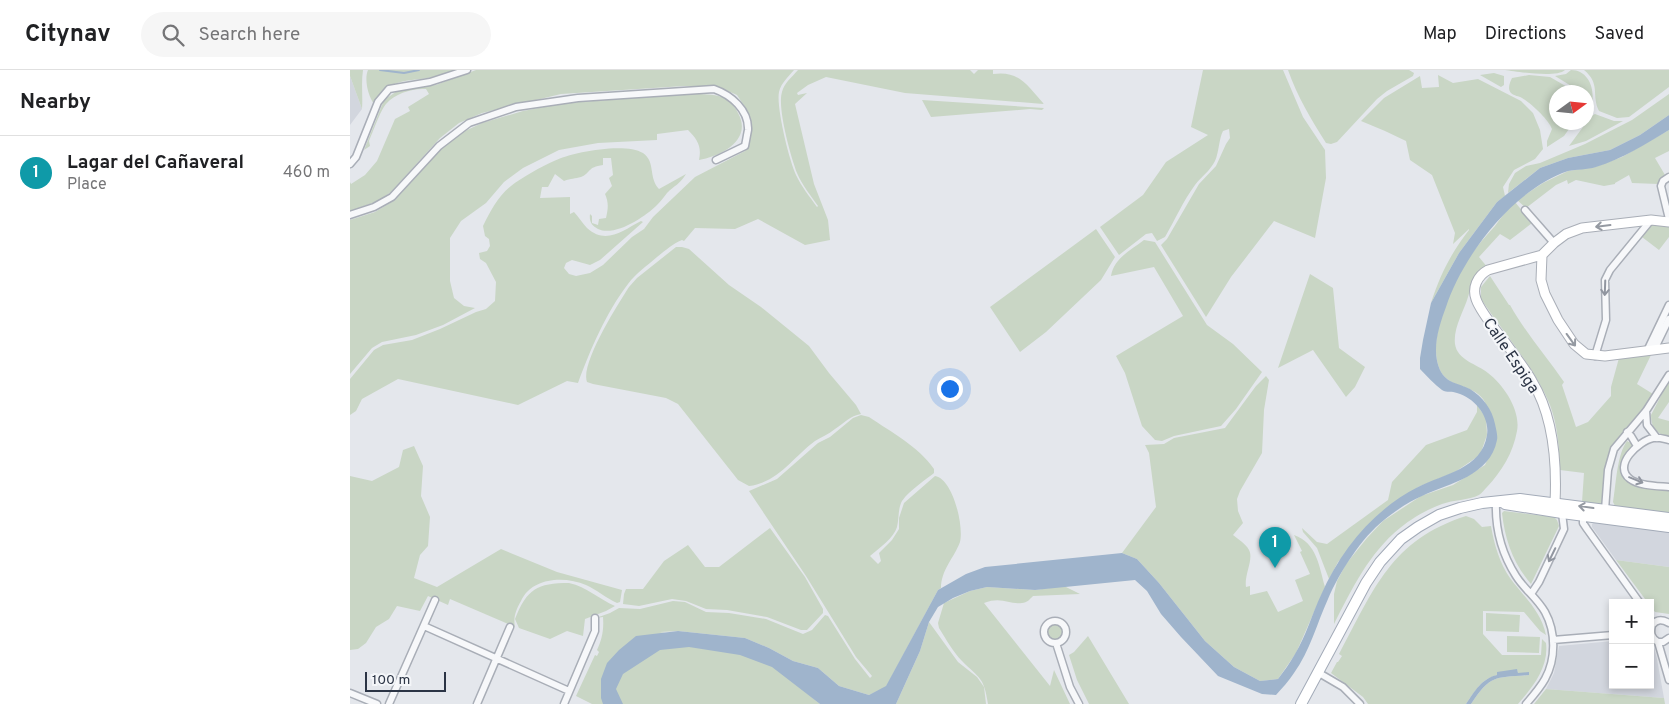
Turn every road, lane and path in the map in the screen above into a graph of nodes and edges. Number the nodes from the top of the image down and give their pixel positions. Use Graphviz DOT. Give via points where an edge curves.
graph roads {
  1 [pos="467,70"];
  2 [pos="716,160"];
  3 [pos="350,164"];
  4 [pos="1669,177"];
  5 [pos="1525,210"];
  6 [pos="350,215"];
  7 [pos="1651,220"];
  8 [pos="1669,220"];
  9 [pos="1554,243"];
  10 [pos="1542,255"];
  11 [pos="1669,306"];
  12 [pos="1669,319"];
  13 [pos="1669,348"];
  14 [pos="1651,350"];
  15 [pos="1595,356"];
  16 [pos="1669,375"];
  17 [pos="1646,411"];
  18 [pos="1638,420"];
  19 [pos="1647,425"];
  20 [pos="1627,432"];
  21 [pos="1657,438"];
  22 [pos="1669,440"];
  23 [pos="1637,446"];
  24 [pos="1669,487"];
  25 [pos="1496,502"];
  26 [pos="1555,503"];
  27 [pos="1509,504"];
  28 [pos="1605,510"];
  29 [pos="1562,513"];
  30 [pos="1583,516"];
  31 [pos="1669,518"];
  32 [pos="1669,527"];
  33 [pos="1531,594"];
  34 [pos="1637,599"];
  35 [pos="435,600"];
  36 [pos="594,618"];
  37 [pos="1654,619"];
  38 [pos="1669,623"];
  39 [pos="424,626"];
  40 [pos="510,627"];
  41 [pos="1609,635"];
  42 [pos="1669,638"];
  43 [pos="1654,639"];
  44 [pos="1553,640"];
  45 [pos="1658,642"];
  46 [pos="1056,643"];
  47 [pos="496,659"];
  48 [pos="1319,673"];
  49 [pos="1669,680"];
  50 [pos="570,691"];
  51 [pos="350,693"];
  52 [pos="377,704"];
  53 [pos="389,704"];
  54 [pos="477,704"];
  55 [pos="564,704"];
  56 [pos="1079,704"];
  57 [pos="1301,704"];
  58 [pos="1360,704"];
  59 [pos="1526,704"];
  1 -- 3 [label="street" via="430,82 389,89 378,102 356,157"];
  2 -- 6 [label="street" via="745,146 748,128 742,108 727,94 714,89 578,98 525,106 469,123 439,146 392,196 374,207"];
  4 -- 8 [label="street" via="1661,186"];
  5 -- 9 [label="street"];
  7 -- 8 [label="street"];
  7 -- 9 [label="street, one-way" via="1582,228"];
  7 -- 15 [label="street, one-way" via="1605,280 1606,320"];
  9 -- 10 [label="street"];
  10 -- 15 [label="street, one-way" via="1541,280 1545,294 1574,344 1586,354"];
  10 -- 26 [label="street, Calle Espiga" via="1488,270 1477,281 1474,290 1478,305 1533,382 1544,407 1555,463"];
  11 -- 14 [label="street"];
  12 -- 14 [label="street"];
  13 -- 14 [label="street"];
  14 -- 15 [label="street"];
  16 -- 17 [label="street"];
  17 -- 18 [label="street"];
  17 -- 19 [label="street"];
  18 -- 19 [label="street"];
  18 -- 20 [label="street"];
  19 -- 21 [label="street"];
  20 -- 23 [label="street"];
  20 -- 28 [label="street" via="1611,456"];
  21 -- 22 [label="street"];
  21 -- 23 [label="street"];
  23 -- 24 [label="street, one-way" via="1626,460 1627,476 1631,480"];
  25 -- 26 [label="main road" via="1520,499"];
  25 -- 27 [label="main road"];
  25 -- 33 [label="street" via="1498,534 1505,556"];
  25 -- 48 [label="main road" via="1439,515 1401,540 1366,583"];
  26 -- 27 [label="main road" via="1548,506"];
  28 -- 26 [label="main road, one-way"];
  27 -- 29 [label="main road"];
  28 -- 31 [label="main road"];
  29 -- 30 [label="main road"];
  29 -- 33 [label="street, one-way" via="1564,529"];
  30 -- 32 [label="main road"];
  30 -- 34 [label="street" via="1583,523"];
  33 -- 44 [label="street" via="1545,612"];
  35 -- 39 [label="street"];
  36 -- 50 [label="street" via="595,631"];
  37 -- 38 [label="street"];
  39 -- 47 [label="street"];
  39 -- 53 [label="street"];
  40 -- 47 [label="street"];
  41 -- 44 [label="street"];
  42 -- 45 [label="street"];
  43 -- 45 [label="street"];
  44 -- 59 [label="street" via="1545,679"];
  45 -- 49 [label="street"];
  46 -- 56 [label="street"];
  47 -- 50 [label="street"];
  47 -- 54 [label="street"];
  48 -- 57 [label="main road"];
  48 -- 58 [label="street" via="1343,687"];
  50 -- 55 [label="street"];
  51 -- 52 [label="street"];
}
